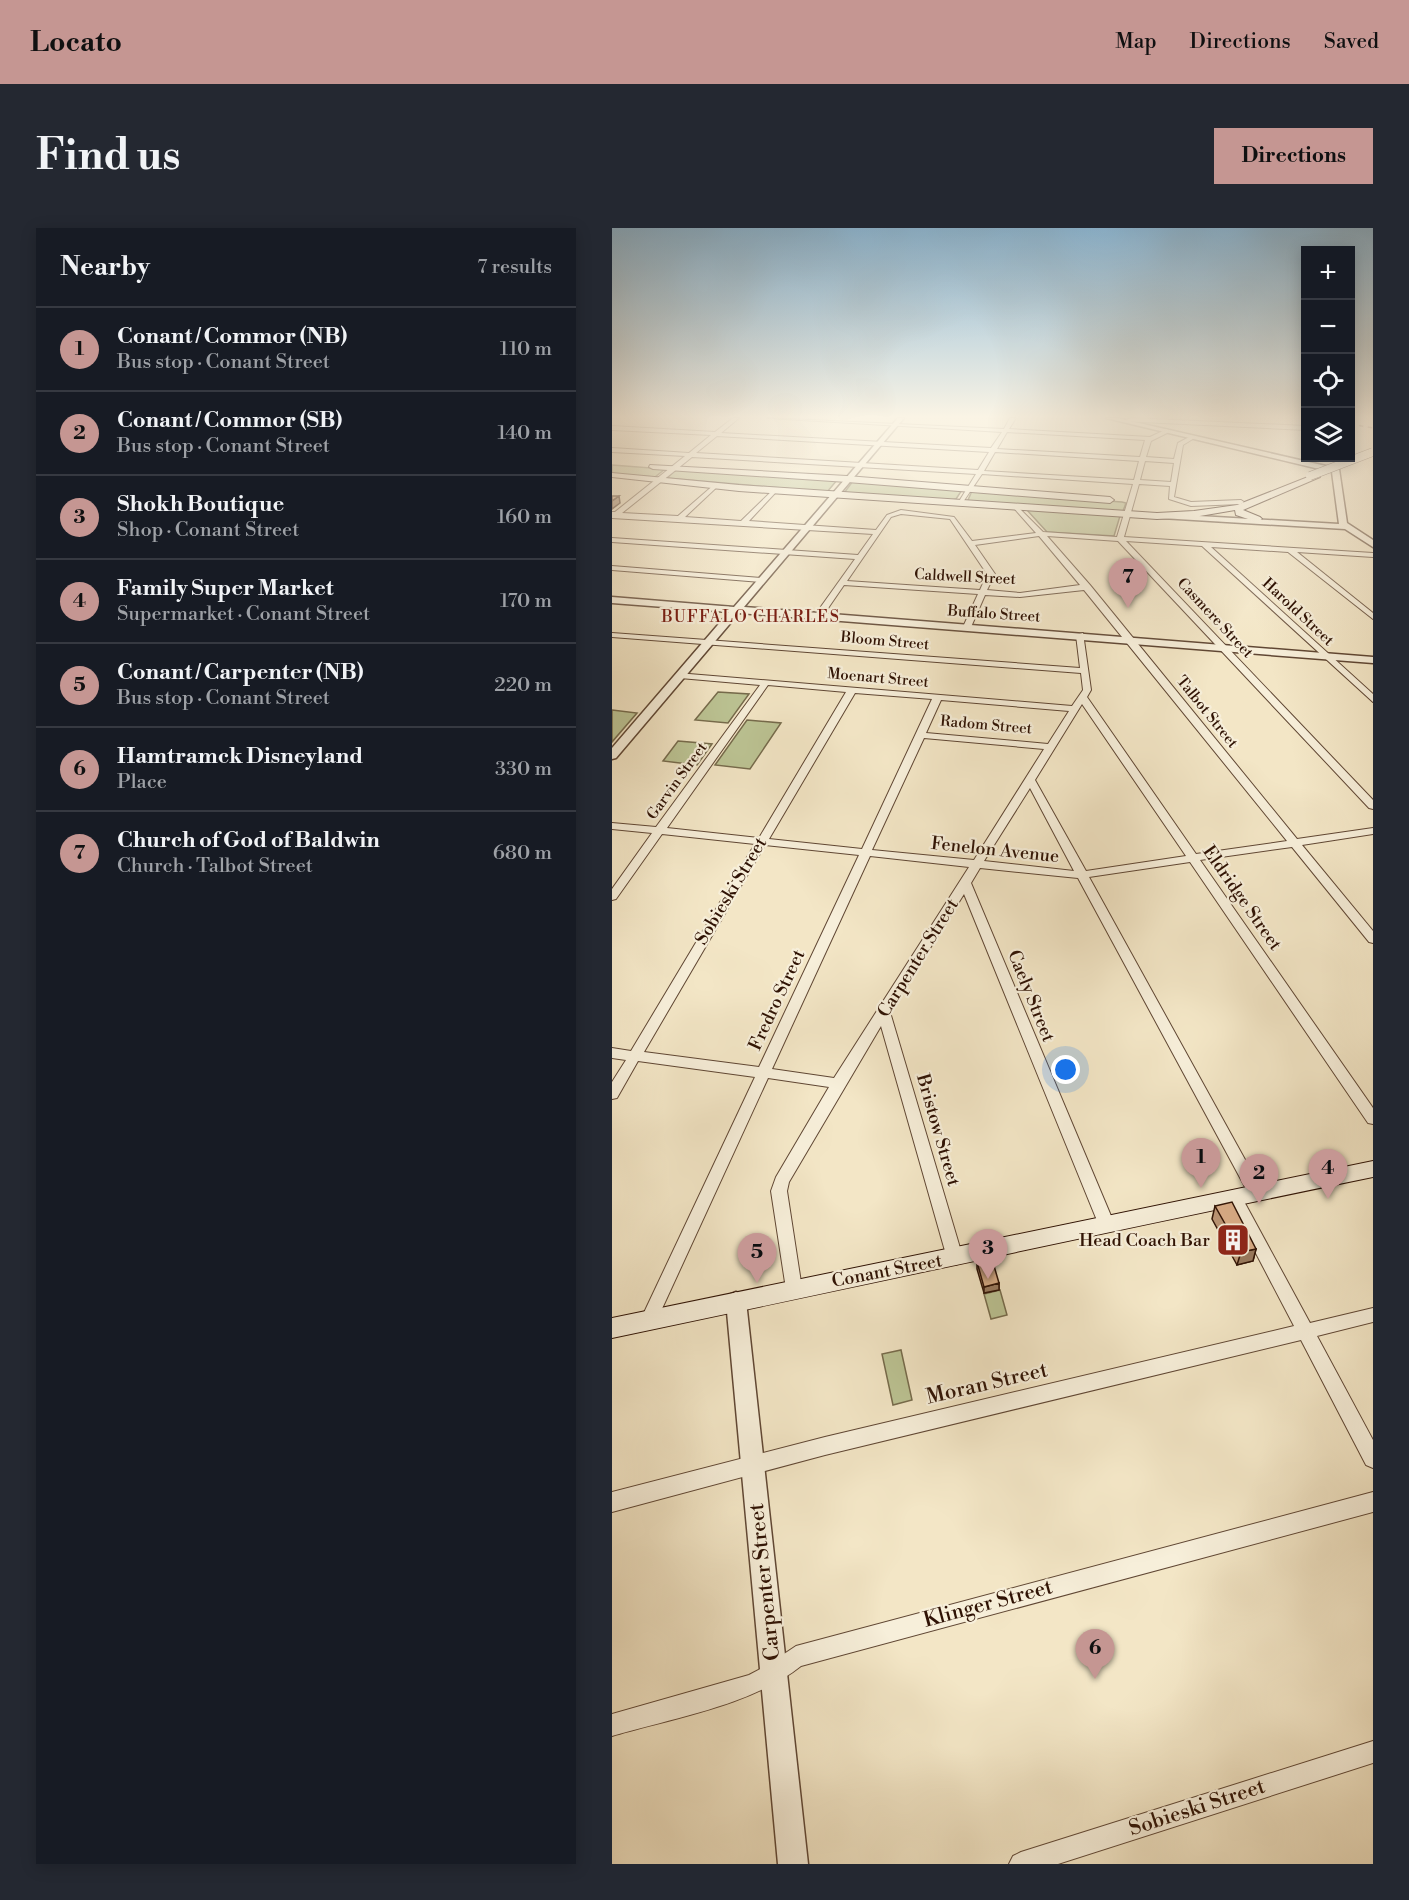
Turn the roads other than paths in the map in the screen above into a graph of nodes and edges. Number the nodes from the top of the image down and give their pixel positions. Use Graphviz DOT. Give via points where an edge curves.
graph roads {
  1 [pos="641,494"];
  2 [pos="706,494"];
  3 [pos="771,494"];
  4 [pos="834,494"];
  5 [pos="839,494"];
  6 [pos="967,494"];
  7 [pos="1036,494"];
  8 [pos="1133,494"];
  9 [pos="1170,494"];
  10 [pos="1268,494"];
  11 [pos="1339,494"];
  12 [pos="1131,502"];
  13 [pos="961,503"];
  14 [pos="1142,503"];
  15 [pos="1245,503"];
  16 [pos="1015,506"];
  17 [pos="1178,506"];
  18 [pos="1202,513"];
  19 [pos="1127,514"];
  20 [pos="614,515"];
  21 [pos="1157,516"];
  22 [pos="680,518"];
  23 [pos="1257,519"];
  24 [pos="743,523"];
  25 [pos="1343,525"];
  26 [pos="806,527"];
  27 [pos="877,532"];
  28 [pos="1042,534"];
  29 [pos="1120,539"];
  30 [pos="612,540"];
  31 [pos="970,543"];
  32 [pos="1373,544"];
  33 [pos="1205,545"];
  34 [pos="1291,551"];
  35 [pos="785,552"];
  36 [pos="1373,555"];
  37 [pos="859,557"];
  38 [pos="612,568"];
  39 [pos="761,580"];
  40 [pos="842,583"];
  41 [pos="1086,587"];
  42 [pos="982,593"];
  43 [pos="612,600"];
  44 [pos="737,609"];
  45 [pos="819,615"];
  46 [pos="1373,616"];
  47 [pos="967,627"];
  48 [pos="612,635"];
  49 [pos="1080,635"];
  50 [pos="1129,640"];
  51 [pos="708,642"];
  52 [pos="1223,648"];
  53 [pos="1326,656"];
  54 [pos="1373,660"];
  55 [pos="1084,671"];
  56 [pos="680,675"];
  57 [pos="766,682"];
  58 [pos="852,690"];
  59 [pos="938,697"];
  60 [pos="1082,697"];
  61 [pos="1373,699"];
  62 [pos="1074,709"];
  63 [pos="920,735"];
  64 [pos="1049,747"];
  65 [pos="612,755"];
  66 [pos="1030,779"];
  67 [pos="1373,806"];
  68 [pos="612,826"];
  69 [pos="659,831"];
  70 [pos="1373,831"];
  71 [pos="761,842"];
  72 [pos="1294,843"];
  73 [pos="866,853"];
  74 [pos="1194,860"];
  75 [pos="975,865"];
  76 [pos="1082,875"];
  77 [pos="964,882"];
  78 [pos="612,897"];
  79 [pos="1373,939"];
  80 [pos="884,1014"];
  81 [pos="612,1053"];
  82 [pos="635,1056"];
  83 [pos="763,1073"];
  84 [pos="837,1085"];
  85 [pos="612,1094"];
  86 [pos="1373,1119"];
  87 [pos="1373,1169"];
  88 [pos="1256,1194"];
  89 [pos="1235,1198"];
  90 [pos="1106,1223"];
  91 [pos="954,1258"];
  92 [pos="794,1289"];
  93 [pos="736,1301"];
  94 [pos="1373,1315"];
  95 [pos="649,1319"];
  96 [pos="612,1328"];
  97 [pos="1306,1331"];
  98 [pos="1373,1459"];
  99 [pos="753,1466"];
  100 [pos="612,1502"];
  101 [pos="1373,1502"];
  102 [pos="774,1674"];
  103 [pos="612,1725"];
  104 [pos="1373,1752"];
  105 [pos="793,1864"];
  106 [pos="1021,1864"];
  1 -- 20 [label="street"];
  2 -- 22 [label="street"];
  3 -- 24 [label="street"];
  4 -- 26 [label="street"];
  5 -- 13 [label="main road"];
  6 -- 13 [label="street"];
  7 -- 12 [label="main road"];
  8 -- 12 [label="street"];
  9 -- 15 [label="street" via="1179,502"];
  10 -- 15 [label="main road, bridge"];
  11 -- 25 [label="street"];
  12 -- 14 [label="main road"];
  12 -- 19 [label="street"];
  13 -- 16 [label="main road"];
  15 -- 17 [label="main road"];
  15 -- 18 [label="main road"];
  15 -- 23 [label="main road" via="1239,513"];
  16 -- 19 [label="main road"];
  16 -- 28 [label="street, Talbot Street"];
  17 -- 18 [label="street"];
  17 -- 21 [label="main road" via="1148,510"];
  18 -- 21 [label="main road"];
  18 -- 23 [label="street"];
  19 -- 21 [label="main road"];
  19 -- 29 [label="street"];
  20 -- 22 [label="street"];
  21 -- 25 [label="street"];
  22 -- 24 [label="street"];
  23 -- 25 [label="street"];
  24 -- 26 [label="street"];
  25 -- 32 [label="street"];
  26 -- 27 [label="street"];
  26 -- 35 [label="street"];
  27 -- 31 [label="street" via="895,514 947,516"];
  27 -- 37 [label="street"];
  28 -- 29 [label="street"];
  28 -- 31 [label="street"];
  28 -- 41 [label="street, Talbot Street"];
  29 -- 33 [label="street"];
  29 -- 52 [label="street, Casmere Street"];
  30 -- 35 [label="street"];
  31 -- 42 [label="street" via="991,574"];
  33 -- 34 [label="street"];
  33 -- 53 [label="street, Harold Street"];
  34 -- 36 [label="street"];
  34 -- 46 [label="street"];
  35 -- 37 [label="street"];
  35 -- 39 [label="street"];
  37 -- 40 [label="street"];
  38 -- 39 [label="street"];
  39 -- 44 [label="street"];
  40 -- 42 [label="street, Caldwell Street"];
  40 -- 45 [label="street"];
  41 -- 42 [label="street, Caldwell Street" via="1020,595"];
  41 -- 50 [label="street, Talbot Street"];
  42 -- 47 [label="street"];
  43 -- 44 [label="street, Buffalo Street"];
  44 -- 45 [label="street, Buffalo Street"];
  44 -- 51 [label="street"];
  45 -- 47 [label="street, Buffalo Street"];
  47 -- 49 [label="street, Buffalo Street"];
  48 -- 51 [label="street, Bloom Street"];
  49 -- 50 [label="street, Buffalo Street"];
  49 -- 55 [label="street, Carpenter Street"];
  50 -- 52 [label="street, Buffalo Street"];
  50 -- 72 [label="street, Talbot Street"];
  51 -- 55 [label="street, Bloom Street"];
  51 -- 56 [label="street"];
  52 -- 53 [label="street, Buffalo Street"];
  52 -- 67 [label="street, Casmere Street"];
  53 -- 54 [label="street, Buffalo Street"];
  53 -- 61 [label="street, Harold Street"];
  55 -- 60 [label="street, Carpenter Street" via="1087,690"];
  56 -- 57 [label="street, Moenart Street"];
  56 -- 65 [label="street"];
  57 -- 58 [label="street, Moenart Street"];
  57 -- 69 [label="street, Garvin Street"];
  58 -- 59 [label="street, Moenart Street"];
  58 -- 71 [label="street, Sobieski Street"];
  59 -- 62 [label="street, Moenart Street"];
  59 -- 63 [label="street, Fredro Street"];
  60 -- 62 [label="street, Carpenter Street"];
  60 -- 74 [label="street, Eldridge Street"];
  62 -- 64 [label="street, Carpenter Street"];
  63 -- 64 [label="street, Radom Street"];
  63 -- 73 [label="street, Fredro Street"];
  64 -- 66 [label="street, Carpenter Street"];
  66 -- 75 [label="street, Carpenter Street"];
  66 -- 76 [label="street"];
  68 -- 69 [label="street, Fenelon Avenue"];
  69 -- 71 [label="street, Fenelon Avenue"];
  69 -- 78 [label="street, Garvin Street"];
  70 -- 72 [label="street, Fenelon Avenue"];
  71 -- 73 [label="street, Fenelon Avenue"];
  71 -- 82 [label="street, Sobieski Street"];
  72 -- 74 [label="street, Fenelon Avenue"];
  72 -- 79 [label="street, Talbot Street"];
  73 -- 75 [label="street, Fenelon Avenue"];
  73 -- 83 [label="street, Fredro Street"];
  74 -- 76 [label="street, Fenelon Avenue"];
  74 -- 86 [label="street, Eldridge Street"];
  75 -- 76 [label="street, Fenelon Avenue"];
  75 -- 77 [label="street, Carpenter Street"];
  76 -- 88 [label="street"];
  77 -- 80 [label="street, Carpenter Street"];
  77 -- 90 [label="street, Caely Street"];
  80 -- 84 [label="street, Carpenter Street"];
  80 -- 91 [label="street, Bristow Street"];
  81 -- 82 [label="street"];
  82 -- 83 [label="street"];
  82 -- 85 [label="street, Sobieski Street"];
  83 -- 84 [label="street"];
  83 -- 95 [label="street, Fredro Street"];
  84 -- 92 [label="street, Carpenter Street" via="779,1186"];
  87 -- 88 [label="main road, Conant Street"];
  88 -- 89 [label="main road, Conant Street"];
  89 -- 90 [label="main road, Conant Street"];
  89 -- 97 [label="street"];
  90 -- 91 [label="main road, Conant Street"];
  91 -- 92 [label="main road, Conant Street"];
  92 -- 93 [label="main road, Conant Street"];
  93 -- 95 [label="main road, Conant Street"];
  93 -- 99 [label="street, Carpenter Street"];
  94 -- 97 [label="street, Moran Street"];
  95 -- 96 [label="main road, Conant Street"];
  97 -- 98 [label="street"];
  97 -- 99 [label="street, Moran Street"];
  99 -- 100 [label="street, Moran Street"];
  99 -- 102 [label="street, Carpenter Street"];
  101 -- 102 [label="street, Klinger Street" via="795,1657"];
  102 -- 103 [label="street, Klinger Street" via="751,1685"];
  102 -- 105 [label="street, Carpenter Street"];
  104 -- 106 [label="street, Sobieski Street"];
}
